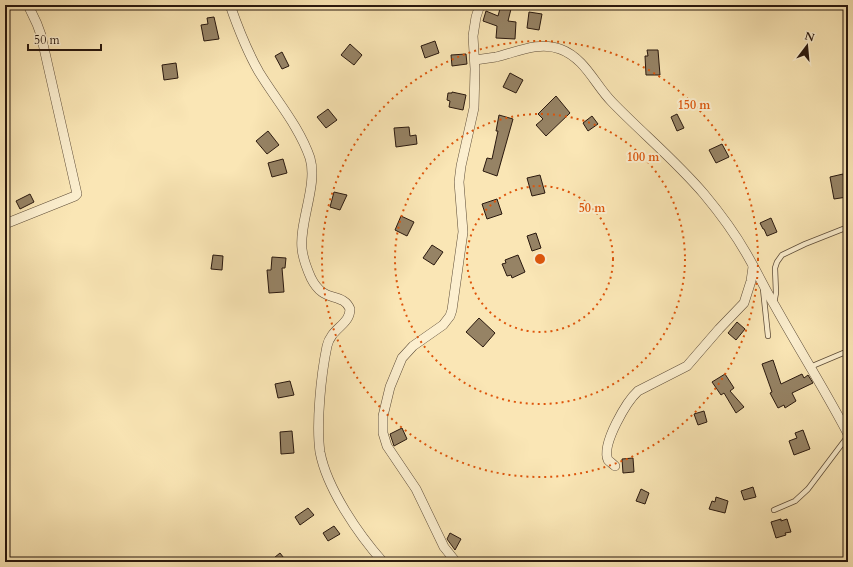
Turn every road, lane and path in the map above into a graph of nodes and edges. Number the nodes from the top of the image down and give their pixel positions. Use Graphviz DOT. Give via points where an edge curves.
graph roads {
  1 [pos="28,5"];
  2 [pos="230,5"];
  3 [pos="480,5"];
  4 [pos="475,60"];
  5 [pos="5,224"];
  6 [pos="848,227"];
  7 [pos="753,267"];
  8 [pos="763,286"];
  9 [pos="774,304"];
  10 [pos="768,336"];
  11 [pos="848,351"];
  12 [pos="810,367"];
  13 [pos="848,417"];
  14 [pos="847,432"];
  15 [pos="615,466"];
  16 [pos="774,510"];
  17 [pos="383,562"];
  18 [pos="456,562"];
  1 -- 5 [label="street" via="41,35 76,194"];
  2 -- 17 [label="street" via="253,61 294,126 310,160 312,179 302,242 305,262 312,280 322,293 346,303 350,309 345,322 333,332 327,345 318,432 320,452 324,467 346,512"];
  3 -- 4 [label="street" via="474,36"];
  4 -- 7 [label="street" via="542,46 555,47 576,58 612,102 704,194 747,254"];
  4 -- 18 [label="street" via="474,108 459,182 463,232 452,310 443,325 413,346 402,358 382,416 387,446 416,489 444,547"];
  6 -- 9 [label="lane" via="782,255 775,268"];
  7 -- 8 [label="street"];
  7 -- 15 [label="street" via="744,303 687,366 638,391 632,397 611,434 607,450 608,460"];
  8 -- 9 [label="street"];
  8 -- 10 [label="lane"];
  9 -- 12 [label="street"];
  11 -- 12 [label="lane"];
  12 -- 14 [label="street"];
  13 -- 14 [label="lane"];
  14 -- 16 [label="lane" via="808,488 795,501"];
}
